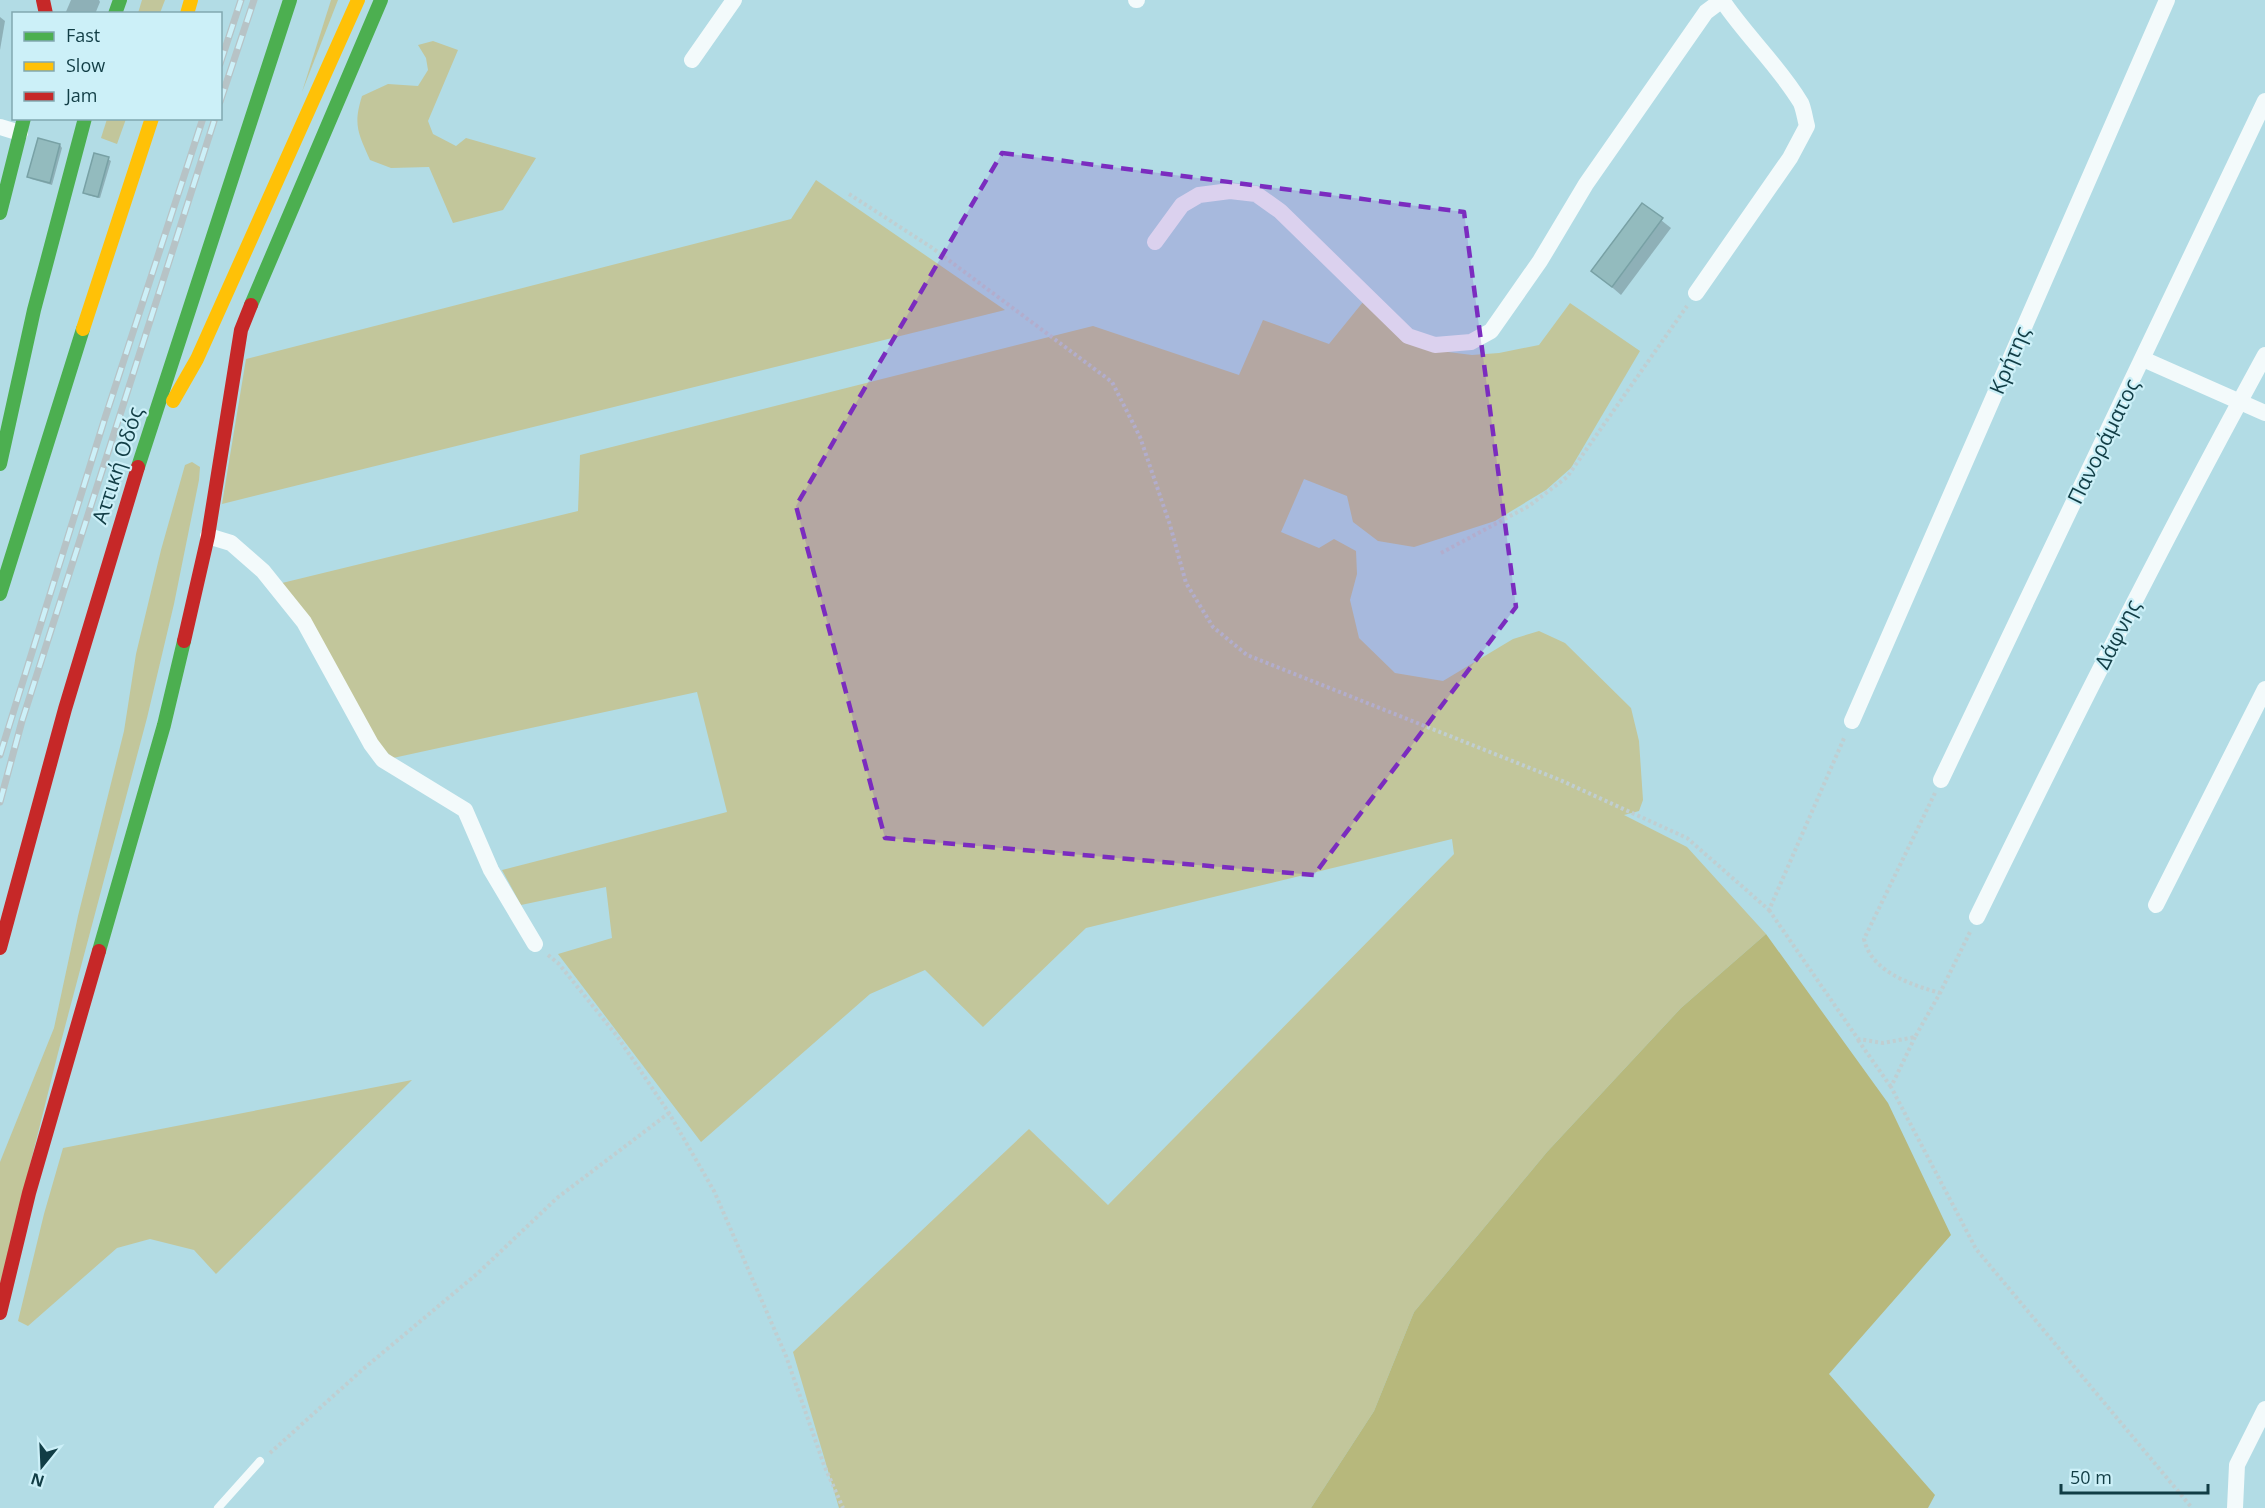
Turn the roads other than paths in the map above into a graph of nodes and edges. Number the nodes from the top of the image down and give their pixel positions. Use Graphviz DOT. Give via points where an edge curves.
graph roads {
  1 [pos="290,0"];
  2 [pos="358,0"];
  3 [pos="381,0"];
  4 [pos="734,0"];
  5 [pos="1722,0"];
  6 [pos="2167,0"];
  7 [pos="692,60"];
  8 [pos="2265,101"];
  9 [pos="84,120"];
  10 [pos="151,120"];
  11 [pos="22,126"];
  12 [pos="0,127"];
  13 [pos="4,175"];
  14 [pos="0,213"];
  15 [pos="1155,242"];
  16 [pos="1696,293"];
  17 [pos="2265,355"];
  18 [pos="2143,359"];
  19 [pos="2240,402"];
  20 [pos="2265,413"];
  21 [pos="141,456"];
  22 [pos="0,464"];
  23 [pos="208,536"];
  24 [pos="0,594"];
  25 [pos="2265,689"];
  26 [pos="1852,721"];
  27 [pos="1941,780"];
  28 [pos="2156,905"];
  29 [pos="1977,917"];
  30 [pos="535,944"];
  31 [pos="0,948"];
  32 [pos="0,1313"];
  33 [pos="2265,1409"];
  34 [pos="260,1461"];
  35 [pos="218,1508"];
  36 [pos="2235,1508"];
  1 -- 21 [label="main road, Αττική Οδός"];
  2 -- 21 [label="main road" via="196,359"];
  3 -- 23 [label="main road" via="241,330"];
  4 -- 7 [label="street"];
  5 -- 15 [label="street" via="1706,12 1586,184 1491,332 1471,342 1435,345 1408,336 1280,211 1256,194 1230,191 1199,195 1182,205"];
  5 -- 16 [label="street" via="1802,105 1807,126 1790,158"];
  6 -- 26 [label="street, Κρήτης"];
  8 -- 18 [label="street, Πανοράματος"];
  9 -- 22 [label="main road" via="36,300"];
  10 -- 24 [label="main road"];
  11 -- 12 [label="street"];
  11 -- 13 [label="main road"];
  13 -- 14 [label="main road"];
  17 -- 19 [label="street, Δάφνης"];
  18 -- 19 [label="street"];
  18 -- 27 [label="street, Πανοράματος"];
  19 -- 20 [label="street"];
  19 -- 29 [label="street, Δάφνης" via="2064,737"];
  21 -- 31 [label="main road, Αττική Οδός" via="81,650"];
  23 -- 30 [label="street" via="231,543 263,571 304,622 383,760 465,810 491,870"];
  23 -- 32 [label="main road" via="164,725 29,1193"];
  25 -- 28 [label="street"];
  33 -- 36 [label="street" via="2237,1465"];
  34 -- 35 [label="lane"];
}
